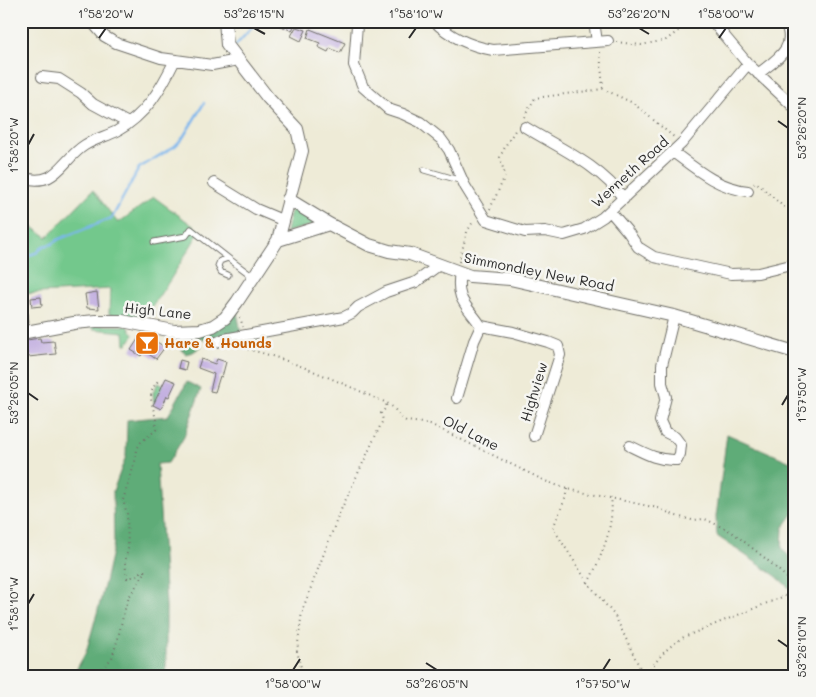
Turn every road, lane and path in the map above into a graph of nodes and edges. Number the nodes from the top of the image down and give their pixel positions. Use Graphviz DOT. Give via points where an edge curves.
graph roads {
  1 [pos="91,21"];
  2 [pos="225,21"];
  3 [pos="434,21"];
  4 [pos="692,21"];
  5 [pos="712,21"];
  6 [pos="784,21"];
  7 [pos="357,23"];
  8 [pos="595,28"];
  9 [pos="601,42"];
  10 [pos="175,60"];
  11 [pos="238,60"];
  12 [pos="748,64"];
  13 [pos="758,74"];
  14 [pos="42,77"];
  15 [pos="603,90"];
  16 [pos="795,108"];
  17 [pos="128,123"];
  18 [pos="522,124"];
  19 [pos="682,143"];
  20 [pos="673,152"];
  21 [pos="424,170"];
  22 [pos="21,176"];
  23 [pos="462,181"];
  24 [pos="214,183"];
  25 [pos="748,191"];
  26 [pos="288,199"];
  27 [pos="624,199"];
  28 [pos="795,209"];
  29 [pos="479,211"];
  30 [pos="610,211"];
  31 [pos="282,220"];
  32 [pos="486,220"];
  33 [pos="329,224"];
  34 [pos="278,240"];
  35 [pos="154,242"];
  36 [pos="228,258"];
  37 [pos="795,264"];
  38 [pos="438,265"];
  39 [pos="458,272"];
  40 [pos="228,276"];
  41 [pos="252,277"];
  42 [pos="237,302"];
  43 [pos="674,316"];
  44 [pos="481,326"];
  45 [pos="21,332"];
  46 [pos="245,336"];
  47 [pos="216,342"];
  48 [pos="234,346"];
  49 [pos="795,352"];
  50 [pos="158,381"];
  51 [pos="457,398"];
  52 [pos="387,403"];
  53 [pos="534,436"];
  54 [pos="646,441"];
  55 [pos="630,446"];
  56 [pos="642,452"];
  57 [pos="567,488"];
  58 [pos="611,497"];
  59 [pos="588,583"];
  60 [pos="795,585"];
  61 [pos="795,589"];
  62 [pos="648,674"];
  63 [pos="95,676"];
  64 [pos="303,676"];
  65 [pos="654,676"];
  1 -- 10 [label="street" via="104,36 116,43 146,55"];
  2 -- 11 [label="street" via="227,45"];
  3 -- 9 [label="street" via="453,37 493,50"];
  4 -- 9 [label="path" via="666,40 641,45"];
  5 -- 12 [label="street"];
  6 -- 13 [label="street" via="790,39 786,49"];
  7 -- 23 [label="street" via="354,65 363,87 388,109 420,122 441,138"];
  8 -- 9 [label="street"];
  9 -- 15 [label="path"];
  10 -- 11 [label="street" via="212,65"];
  10 -- 17 [label="street" via="152,102"];
  11 -- 26 [label="street" via="297,129 302,151"];
  12 -- 13 [label="street"];
  12 -- 19 [label="street, Werneth Road"];
  13 -- 16 [label="street"];
  14 -- 17 [label="street" via="59,80"];
  15 -- 18 [label="path" via="535,98"];
  15 -- 19 [label="path" via="633,103"];
  17 -- 22 [label="street" via="84,146 56,172 42,180"];
  18 -- 27 [label="street" via="596,171"];
  18 -- 32 [label="path" via="500,157 505,176"];
  19 -- 20 [label="street, Werneth Road"];
  20 -- 25 [label="street" via="704,176 736,190"];
  20 -- 27 [label="street, Werneth Road"];
  21 -- 23 [label="lane"];
  23 -- 29 [label="street"];
  24 -- 31 [label="street" via="256,209"];
  25 -- 28 [label="path" via="756,182 785,208"];
  26 -- 31 [label="street"];
  26 -- 33 [label="street, Simmondley New Road"];
  27 -- 30 [label="street, Werneth Road"];
  29 -- 32 [label="street"];
  29 -- 39 [label="path" via="467,232"];
  30 -- 32 [label="street, Werneth Road" via="584,229 564,235 545,231 525,232"];
  30 -- 37 [label="street" via="638,247 654,256 731,274 758,273"];
  31 -- 34 [label="street"];
  33 -- 34 [label="street"];
  33 -- 38 [label="street, Simmondley New Road" via="369,245 410,254"];
  34 -- 41 [label="street, High Lane"];
  35 -- 36 [label="lane" via="186,236 191,229"];
  36 -- 40 [label="lane" via="220,261 218,266"];
  36 -- 41 [label="lane"];
  38 -- 39 [label="street, Simmondley New Road"];
  38 -- 46 [label="street" via="416,282 386,292 344,316"];
  39 -- 43 [label="street, Simmondley New Road" via="510,279"];
  39 -- 44 [label="street" via="459,292 464,305"];
  41 -- 42 [label="street, High Lane"];
  42 -- 45 [label="street, High Lane" via="225,318 200,330 174,331 122,321 96,321"];
  42 -- 46 [label="path"];
  43 -- 49 [label="street, Simmondley New Road"];
  43 -- 56 [label="street" via="662,365 666,397 660,420 665,432 681,445 681,464"];
  44 -- 51 [label="street"];
  44 -- 53 [label="street, Highview" via="558,346 560,355"];
  46 -- 47 [label="street"];
  48 -- 52 [label="path, Old Lane" via="289,362"];
  50 -- 63 [label="path" via="151,395 156,430 136,449 123,500 128,514 127,578 146,571 129,597 112,658"];
  52 -- 57 [label="path, Old Lane" via="406,421 430,424 545,481"];
  52 -- 64 [label="path" via="381,413 383,420 339,514 302,612 296,651"];
  54 -- 56 [label="street"];
  55 -- 56 [label="street"];
  57 -- 58 [label="path, Old Lane"];
  57 -- 59 [label="path" via="554,528"];
  58 -- 59 [label="path" via="613,510 606,540"];
  58 -- 60 [label="path, Old Lane" via="692,520 705,518 732,532"];
  59 -- 62 [label="path" via="615,616 639,667"];
  61 -- 62 [label="path" via="684,637 658,658"];
  62 -- 65 [label="path"];
}
